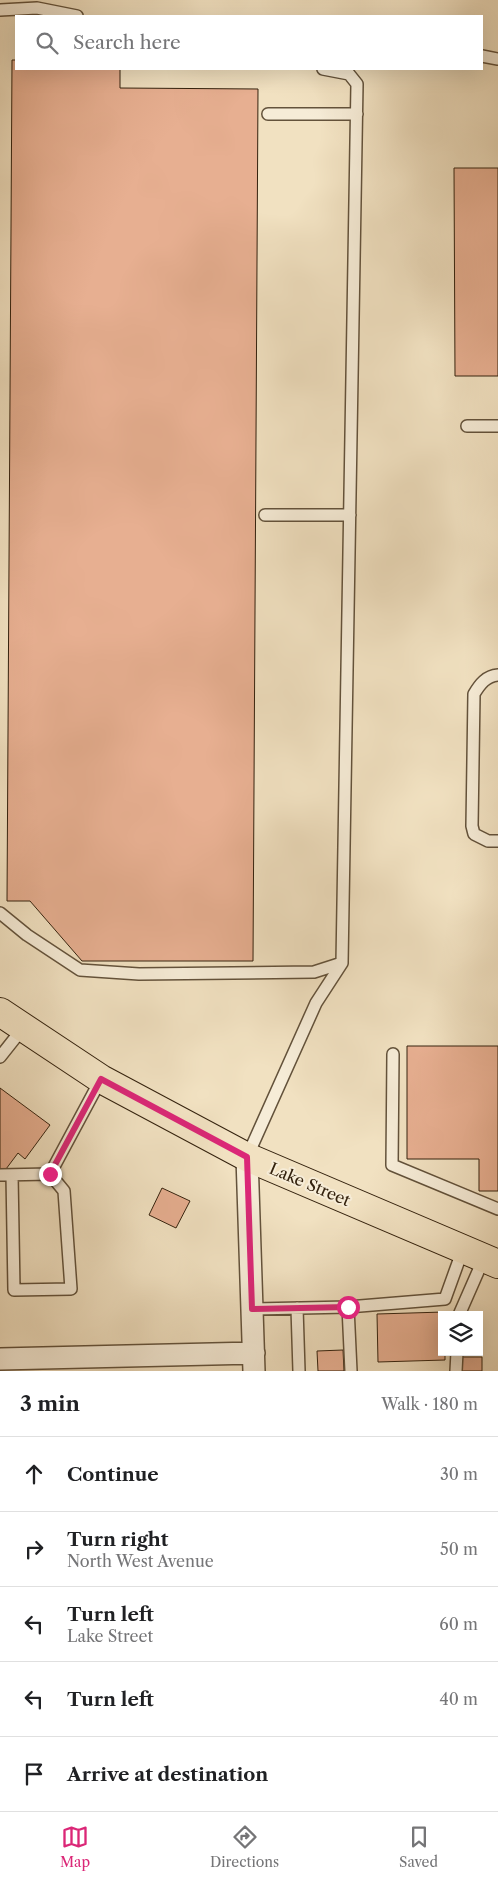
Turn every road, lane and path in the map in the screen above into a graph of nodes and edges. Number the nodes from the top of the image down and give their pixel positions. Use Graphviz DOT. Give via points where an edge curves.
graph roads {
  1 [pos="0,10"];
  2 [pos="72,15"];
  3 [pos="483,56"];
  4 [pos="498,59"];
  5 [pos="328,70"];
  6 [pos="268,114"];
  7 [pos="357,114"];
  8 [pos="467,426"];
  9 [pos="498,426"];
  10 [pos="265,515"];
  11 [pos="350,515"];
  12 [pos="498,676"];
  13 [pos="498,841"];
  14 [pos="0,913"];
  15 [pos="342,964"];
  16 [pos="0,1012"];
  17 [pos="23,1028"];
  18 [pos="393,1054"];
  19 [pos="0,1057"];
  20 [pos="101,1079"];
  21 [pos="247,1157"];
  22 [pos="50,1174"];
  23 [pos="12,1175"];
  24 [pos="0,1176"];
  25 [pos="498,1209"];
  26 [pos="482,1257"];
  27 [pos="445,1299"];
  28 [pos="348,1307"];
  29 [pos="297,1308"];
  30 [pos="252,1309"];
  31 [pos="457,1311"];
  32 [pos="460,1311"];
  33 [pos="457,1356"];
  34 [pos="0,1359"];
  35 [pos="254,1362"];
  36 [pos="299,1371"];
  37 [pos="351,1371"];
  38 [pos="456,1371"];
  1 -- 2 [label="lane" via="37,8"];
  3 -- 4 [label="lane"];
  5 -- 7 [label="lane" via="349,74 357,84"];
  6 -- 7 [label="lane"];
  7 -- 11 [label="lane"];
  8 -- 9 [label="lane"];
  10 -- 11 [label="lane"];
  11 -- 15 [label="lane"];
  12 -- 13 [label="lane" via="482,682 474,694 472,826 474,834 488,842"];
  14 -- 15 [label="lane" via="80,970 139,974 314,972"];
  15 -- 21 [label="lane" via="316,1004"];
  16 -- 17 [label="main road, Lake Street"];
  17 -- 19 [label="lane"];
  17 -- 20 [label="main road, Lake Street"];
  18 -- 25 [label="lane" via="392,1164"];
  20 -- 21 [label="main road, Lake Street"];
  20 -- 22 [label="lane"];
  21 -- 26 [label="main road, Lake Street"];
  21 -- 30 [label="street"];
  22 -- 23 [label="lane"];
  22 -- 23 [label="lane" via="64,1191 70,1288 14,1290"];
  23 -- 24 [label="lane"];
  26 -- 27 [label="lane"];
  26 -- 32 [label="lane"];
  27 -- 28 [label="lane"];
  27 -- 31 [label="lane"];
  28 -- 29 [label="lane"];
  28 -- 37 [label="lane"];
  29 -- 30 [label="lane"];
  29 -- 36 [label="lane"];
  30 -- 35 [label="street"];
  33 -- 38 [label="lane"];
  34 -- 35 [label="street"];
}
